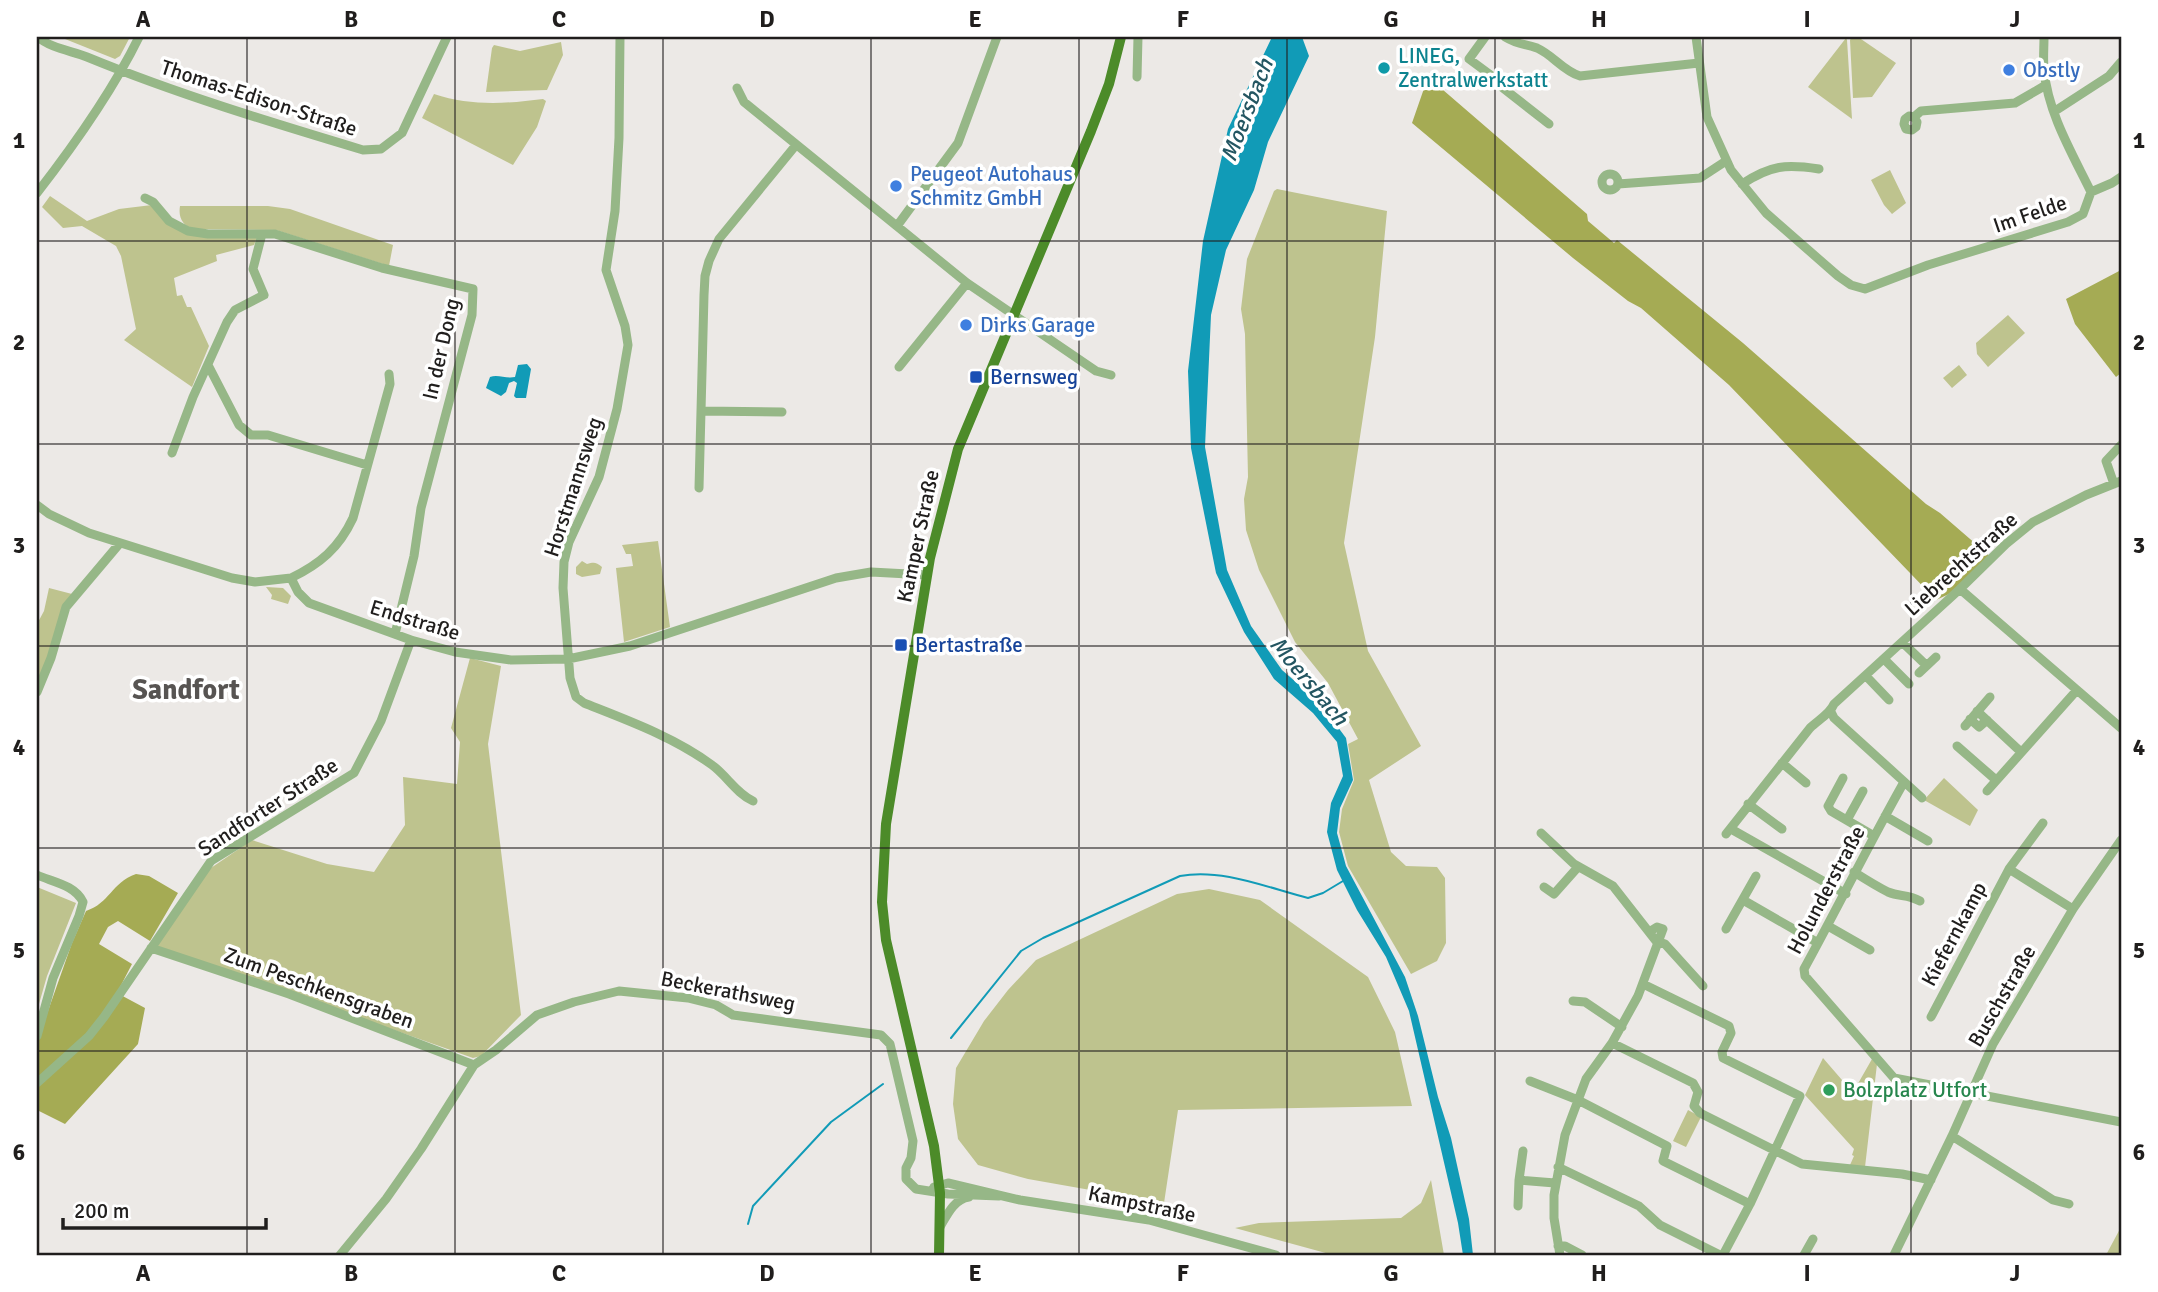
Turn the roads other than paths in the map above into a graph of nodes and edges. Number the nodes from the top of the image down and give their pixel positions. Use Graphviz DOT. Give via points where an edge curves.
graph roads {
  1 [pos="38,37"];
  2 [pos="139,37"];
  3 [pos="447,37"];
  4 [pos="620,37"];
  5 [pos="997,37"];
  6 [pos="1121,37"];
  7 [pos="1138,37"];
  8 [pos="1485,37"];
  9 [pos="1505,37"];
  10 [pos="1696,37"];
  11 [pos="2044,37"];
  12 [pos="2121,62"];
  13 [pos="1699,63"];
  14 [pos="121,71"];
  15 [pos="1137,77"];
  16 [pos="2046,85"];
  17 [pos="737,88"];
  18 [pos="2054,111"];
  19 [pos="1914,117"];
  20 [pos="1549,124"];
  21 [pos="796,145"];
  22 [pos="1726,161"];
  23 [pos="1819,169"];
  24 [pos="2121,177"];
  25 [pos="1618,184"];
  26 [pos="1742,184"];
  27 [pos="2091,191"];
  28 [pos="37,194"];
  29 [pos="145,198"];
  30 [pos="897,226"];
  31 [pos="262,233"];
  32 [pos="967,283"];
  33 [pos="1014,316"];
  34 [pos="208,365"];
  35 [pos="899,366"];
  36 [pos="389,374"];
  37 [pos="1111,374"];
  38 [pos="702,411"];
  39 [pos="782,412"];
  40 [pos="2121,445"];
  41 [pos="172,453"];
  42 [pos="367,465"];
  43 [pos="2117,482"];
  44 [pos="699,488"];
  45 [pos="37,505"];
  46 [pos="120,543"];
  47 [pos="927,575"];
  48 [pos="291,578"];
  49 [pos="1960,589"];
  50 [pos="395,634"];
  51 [pos="411,640"];
  52 [pos="1902,642"];
  53 [pos="1936,657"];
  54 [pos="568,659"];
  55 [pos="1884,659"];
  56 [pos="1926,666"];
  57 [pos="1919,673"];
  58 [pos="1866,676"];
  59 [pos="1909,684"];
  60 [pos="2077,690"];
  61 [pos="37,692"];
  62 [pos="1990,697"];
  63 [pos="1889,700"];
  64 [pos="1978,711"];
  65 [pos="1831,712"];
  66 [pos="1987,720"];
  67 [pos="2121,728"];
  68 [pos="1957,746"];
  69 [pos="2021,752"];
  70 [pos="1782,763"];
  71 [pos="1843,778"];
  72 [pos="1996,780"];
  73 [pos="1904,782"];
  74 [pos="1806,783"];
  75 [pos="1987,791"];
  76 [pos="1863,792"];
  77 [pos="1922,798"];
  78 [pos="753,801"];
  79 [pos="1748,804"];
  80 [pos="1885,816"];
  81 [pos="1847,820"];
  82 [pos="2043,823"];
  83 [pos="1782,829"];
  84 [pos="1541,833"];
  85 [pos="1874,836"];
  86 [pos="2121,840"];
  87 [pos="1928,841"];
  88 [pos="1578,867"];
  89 [pos="2009,869"];
  90 [pos="1854,873"];
  91 [pos="37,876"];
  92 [pos="1756,876"];
  93 [pos="1544,887"];
  94 [pos="1846,894"];
  95 [pos="1742,900"];
  96 [pos="1920,901"];
  97 [pos="2073,909"];
  98 [pos="1828,926"];
  99 [pos="1726,929"];
  100 [pos="1649,932"];
  101 [pos="1659,942"];
  102 [pos="1818,943"];
  103 [pos="151,948"];
  104 [pos="1870,950"];
  105 [pos="1643,984"];
  106 [pos="1703,986"];
  107 [pos="1573,1000"];
  108 [pos="1931,1017"];
  109 [pos="1622,1027"];
  110 [pos="37,1036"];
  111 [pos="1612,1043"];
  112 [pos="474,1065"];
  113 [pos="1530,1081"];
  114 [pos="37,1083"];
  115 [pos="1970,1092"];
  116 [pos="1578,1100"];
  117 [pos="2121,1122"];
  118 [pos="1952,1136"];
  119 [pos="1523,1151"];
  120 [pos="1774,1151"];
  121 [pos="1558,1167"];
  122 [pos="1519,1180"];
  123 [pos="1931,1180"];
  124 [pos="1555,1183"];
  125 [pos="936,1189"];
  126 [pos="980,1196"];
  127 [pos="999,1196"];
  128 [pos="1750,1204"];
  129 [pos="2069,1204"];
  130 [pos="1518,1206"];
  131 [pos="940,1227"];
  132 [pos="1813,1238"];
  133 [pos="1559,1251"];
  134 [pos="340,1255"];
  135 [pos="939,1255"];
  136 [pos="1276,1255"];
  137 [pos="1582,1255"];
  138 [pos="1722,1255"];
  139 [pos="1804,1255"];
  140 [pos="1894,1255"];
  1 -- 14 [label="street, Thomas-Edison-Straße"];
  2 -- 14 [label="street"];
  3 -- 14 [label="street, Thomas-Edison-Straße" via="402,133 381,149 363,150 307,134"];
  4 -- 54 [label="street, Horstmannsweg" via="620,138 606,270 628,345 599,477 564,562"];
  5 -- 30 [label="street" via="958,143"];
  6 -- 33 [label="main road, Kamper Straße" via="1091,131"];
  7 -- 15 [label="street"];
  8 -- 20 [label="street" via="1469,59"];
  9 -- 13 [label="street" via="1537,48 1580,76"];
  10 -- 13 [label="street, Im Felde"];
  11 -- 16 [label="street, Im Felde"];
  12 -- 18 [label="street" via="2109,76"];
  13 -- 22 [label="street, Im Felde" via="1707,117"];
  14 -- 28 [label="street"];
  16 -- 18 [label="street, Im Felde"];
  16 -- 19 [label="street" via="2015,103 1922,111"];
  17 -- 21 [label="street" via="744,102"];
  18 -- 27 [label="street, Im Felde"];
  21 -- 30 [label="street"];
  21 -- 38 [label="street" via="719,240 709,261 704,285"];
  22 -- 25 [label="street" via="1700,178"];
  22 -- 26 [label="street, Im Felde"];
  23 -- 26 [label="street" via="1780,166"];
  24 -- 27 [label="street"];
  26 -- 27 [label="street, Im Felde" via="1766,213 1851,285 1865,289 2068,222 2083,214"];
  29 -- 31 [label="street, In der Dong" via="169,221 188,231"];
  30 -- 32 [label="street"];
  31 -- 34 [label="street" via="253,269 264,295 235,310"];
  31 -- 50 [label="street, In der Dong" via="473,289 472,315 421,508"];
  32 -- 33 [label="street"];
  32 -- 35 [label="street"];
  33 -- 37 [label="street" via="1096,372"];
  33 -- 47 [label="main road, Kamper Straße" via="958,449"];
  34 -- 41 [label="street"];
  34 -- 42 [label="street" via="239,425 251,435 268,435"];
  36 -- 42 [label="street"];
  38 -- 39 [label="street"];
  38 -- 44 [label="street"];
  40 -- 43 [label="street" via="2106,461"];
  42 -- 48 [label="street" via="345,536 324,559"];
  43 -- 49 [label="street, Liebrechtstraße" via="2033,522"];
  45 -- 46 [label="street" via="69,524"];
  46 -- 48 [label="street" via="232,578 255,582"];
  46 -- 61 [label="street" via="66,607"];
  47 -- 54 [label="street" via="871,572 836,578 630,646"];
  47 -- 125 [label="main road, Kamper Straße" via="886,824 882,902 886,940 926,1103"];
  48 -- 50 [label="street, Endstraße" via="309,603"];
  49 -- 52 [label="street, Liebrechtstraße"];
  49 -- 60 [label="street"];
  50 -- 51 [label="street, Endstraße"];
  51 -- 54 [label="street, Endstraße" via="486,657"];
  51 -- 103 [label="street, Sandforter Straße" via="381,721 354,773 211,861"];
  52 -- 55 [label="street, Liebrechtstraße"];
  52 -- 56 [label="street, Liebrechtstraße"];
  53 -- 56 [label="street"];
  54 -- 78 [label="street" via="576,697 694,754"];
  55 -- 58 [label="street, Liebrechtstraße"];
  55 -- 59 [label="street"];
  56 -- 57 [label="street"];
  58 -- 63 [label="street"];
  58 -- 65 [label="street, Liebrechtstraße"];
  60 -- 67 [label="street"];
  60 -- 69 [label="street"];
  62 -- 64 [label="street"];
  64 -- 66 [label="street"];
  64 -- 66 [label="street" via="1968,722 1979,727"];
  65 -- 70 [label="street, Liebrechtstraße" via="1819,719"];
  65 -- 73 [label="street"];
  66 -- 69 [label="street"];
  68 -- 72 [label="street"];
  69 -- 72 [label="street"];
  70 -- 74 [label="street"];
  70 -- 79 [label="street, Liebrechtstraße"];
  71 -- 81 [label="street" via="1828,806"];
  72 -- 75 [label="street"];
  73 -- 77 [label="street"];
  73 -- 80 [label="street, Holunderstraße"];
  76 -- 81 [label="street"];
  79 -- 83 [label="street"];
  79 -- 94 [label="street, Liebrechtstraße" via="1728,831"];
  80 -- 85 [label="street, Holunderstraße"];
  80 -- 87 [label="street"];
  81 -- 85 [label="street"];
  82 -- 89 [label="street, Kiefernkamp"];
  84 -- 88 [label="street"];
  85 -- 90 [label="street, Holunderstraße"];
  86 -- 97 [label="street, Buschstraße"];
  88 -- 93 [label="street" via="1554,894"];
  88 -- 100 [label="street" via="1614,886"];
  89 -- 97 [label="street, Kiefernkamp"];
  89 -- 108 [label="street, Kiefernkamp"];
  90 -- 94 [label="street, Holunderstraße"];
  90 -- 96 [label="street" via="1889,892"];
  91 -- 110 [label="street" via="73,889 83,901 53,978"];
  92 -- 95 [label="street"];
  94 -- 98 [label="street, Holunderstraße"];
  95 -- 99 [label="street"];
  95 -- 102 [label="street"];
  97 -- 115 [label="street, Buschstraße" via="1993,1044"];
  98 -- 102 [label="street, Holunderstraße"];
  98 -- 104 [label="street"];
  100 -- 101 [label="street"];
  100 -- 101 [label="street" via="1662,929"];
  101 -- 105 [label="street"];
  101 -- 106 [label="street"];
  102 -- 115 [label="street, Holunderstraße" via="1805,976 1891,1075"];
  103 -- 112 [label="street, Zum Peschkensgraben" via="301,998"];
  103 -- 114 [label="street, Sandforter Straße" via="89,1036"];
  105 -- 109 [label="street"];
  105 -- 120 [label="street" via="1729,1026 1723,1058 1800,1096"];
  107 -- 109 [label="street" via="1585,1002"];
  109 -- 111 [label="street"];
  111 -- 116 [label="street" via="1586,1079"];
  111 -- 120 [label="street" via="1693,1083 1699,1092 1694,1106 1700,1113"];
  112 -- 125 [label="street, Beckerathsweg" via="537,1015 619,991 688,998 733,1015 872,1032 890,1044 911,1131 906,1179 916,1189"];
  112 -- 134 [label="street, Beckerathsweg" via="414,1159"];
  113 -- 116 [label="street"];
  115 -- 117 [label="street"];
  115 -- 118 [label="street, Buschstraße"];
  116 -- 121 [label="street"];
  116 -- 128 [label="street" via="1667,1146 1663,1161"];
  118 -- 123 [label="street, Buschstraße"];
  118 -- 129 [label="street" via="2053,1200"];
  119 -- 122 [label="street"];
  120 -- 123 [label="street" via="1802,1164"];
  120 -- 128 [label="street"];
  121 -- 124 [label="street"];
  121 -- 138 [label="street" via="1639,1206 1660,1225"];
  122 -- 124 [label="street"];
  122 -- 130 [label="street"];
  123 -- 140 [label="street, Buschstraße"];
  124 -- 133 [label="street"];
  125 -- 126 [label="street, Kampstraße"];
  125 -- 127 [label="street, Kampstraße" via="948,1182"];
  125 -- 131 [label="main road, Kamper Straße"];
  126 -- 127 [label="street, Kampstraße"];
  126 -- 131 [label="street, Kampstraße" via="959,1201"];
  127 -- 136 [label="street, Kampstraße" via="1149,1220"];
  128 -- 138 [label="street"];
  131 -- 135 [label="main road, Kamper Straße"];
  132 -- 139 [label="street"];
  133 -- 137 [label="street" via="1564,1247"];
}
